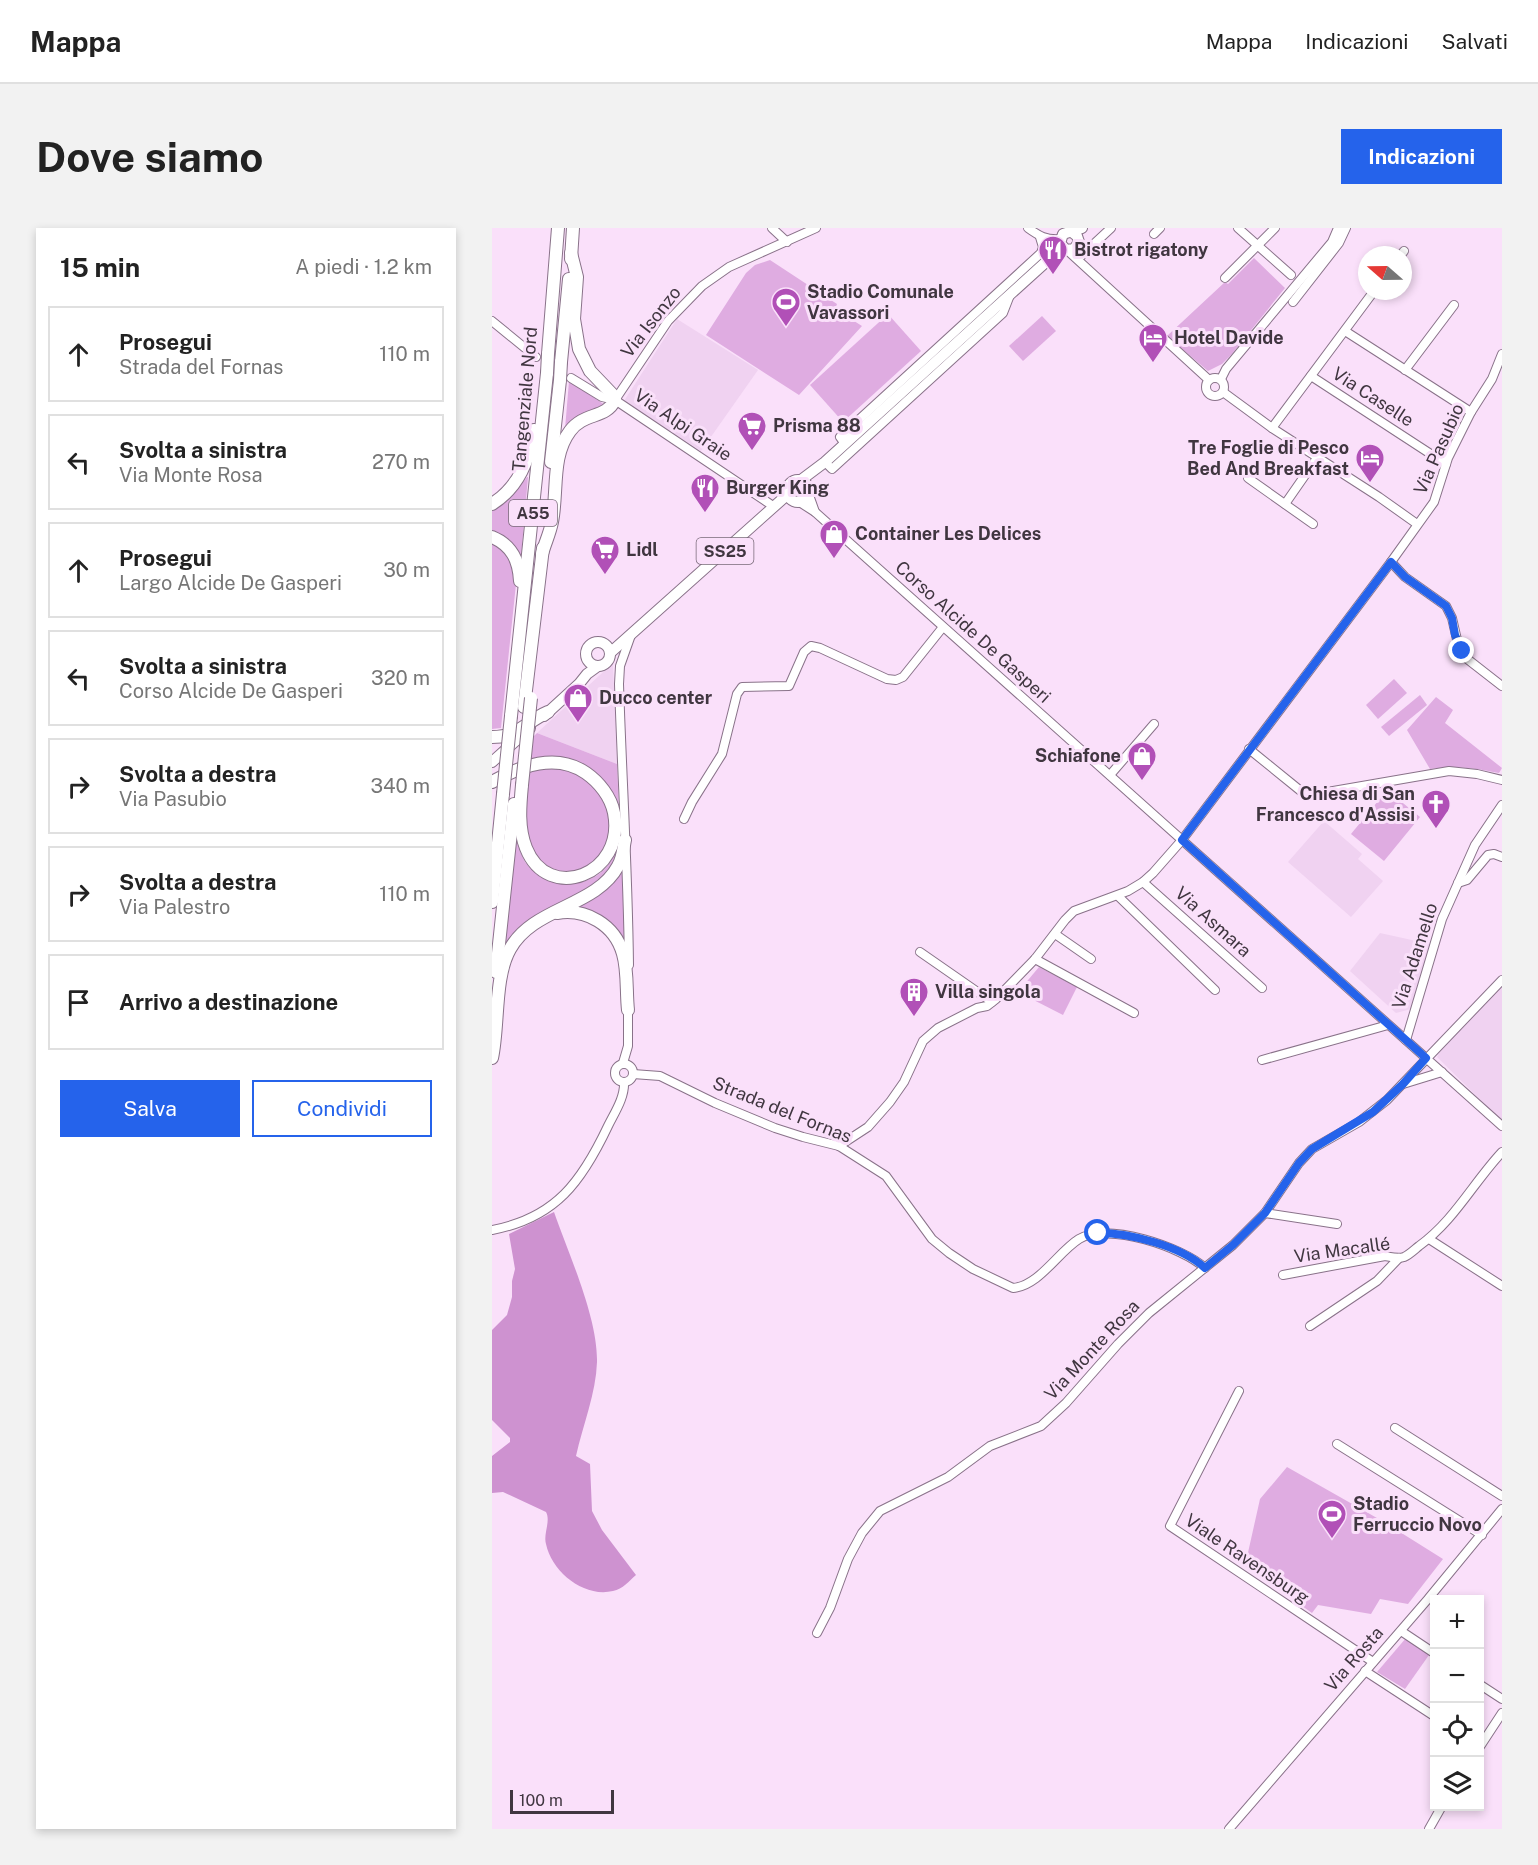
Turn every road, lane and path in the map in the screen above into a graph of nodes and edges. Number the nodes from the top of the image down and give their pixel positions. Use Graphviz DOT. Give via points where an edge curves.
graph roads {
  1 [pos="558,228"];
  2 [pos="573,228"];
  3 [pos="772,228"];
  4 [pos="816,228"];
  5 [pos="1028,228"];
  6 [pos="1111,228"];
  7 [pos="1238,228"];
  8 [pos="1275,228"];
  9 [pos="1338,228"];
  10 [pos="1346,228"];
  11 [pos="1040,237"];
  12 [pos="1073,241"];
  13 [pos="787,242"];
  14 [pos="1258,245"];
  15 [pos="572,253"];
  16 [pos="1036,264"];
  17 [pos="1085,265"];
  18 [pos="1291,276"];
  19 [pos="1225,278"];
  20 [pos="1010,294"];
  21 [pos="1367,300"];
  22 [pos="1293,302"];
  23 [pos="1454,305"];
  24 [pos="492,321"];
  25 [pos="966,329"];
  26 [pos="1344,331"];
  27 [pos="1502,354"];
  28 [pos="542,355"];
  29 [pos="936,368"];
  30 [pos="1406,370"];
  31 [pos="546,376"];
  32 [pos="1311,376"];
  33 [pos="565,379"];
  34 [pos="1209,380"];
  35 [pos="1221,380"];
  36 [pos="903,392"];
  37 [pos="1223,392"];
  38 [pos="615,400"];
  39 [pos="1471,412"];
  40 [pos="1272,428"];
  41 [pos="1317,458"];
  42 [pos="825,462"];
  43 [pos="1446,464"];
  44 [pos="1248,478"];
  45 [pos="800,493"];
  46 [pos="492,504"];
  47 [pos="1285,504"];
  48 [pos="773,506"];
  49 [pos="763,516"];
  50 [pos="1417,524"];
  51 [pos="1313,525"];
  52 [pos="492,537"];
  53 [pos="542,554"];
  54 [pos="1391,562"];
  55 [pos="943,627"];
  56 [pos="631,635"];
  57 [pos="608,648"];
  58 [pos="518,653"];
  59 [pos="587,660"];
  60 [pos="598,666"];
  61 [pos="586,674"];
  62 [pos="1502,686"];
  63 [pos="548,712"];
  64 [pos="1154,724"];
  65 [pos="492,737"];
  66 [pos="1250,749"];
  67 [pos="492,762"];
  68 [pos="1110,775"];
  69 [pos="1502,780"];
  70 [pos="492,782"];
  71 [pos="518,786"];
  72 [pos="1502,805"];
  73 [pos="684,819"];
  74 [pos="625,840"];
  75 [pos="1182,840"];
  76 [pos="1502,857"];
  77 [pos="1143,882"];
  78 [pos="1458,883"];
  79 [pos="1118,896"];
  80 [pos="492,902"];
  81 [pos="550,914"];
  82 [pos="1055,934"];
  83 [pos="920,952"];
  84 [pos="1035,959"];
  85 [pos="1090,959"];
  86 [pos="1502,980"];
  87 [pos="1262,988"];
  88 [pos="1215,990"];
  89 [pos="992,1002"];
  90 [pos="492,1009"];
  91 [pos="628,1010"];
  92 [pos="1134,1013"];
  93 [pos="1388,1025"];
  94 [pos="1406,1040"];
  95 [pos="492,1058"];
  96 [pos="1426,1058"];
  97 [pos="1262,1060"];
  98 [pos="623,1063"];
  99 [pos="1442,1072"];
  100 [pos="633,1074"];
  101 [pos="624,1082"];
  102 [pos="1403,1084"];
  103 [pos="1502,1126"];
  104 [pos="839,1146"];
  105 [pos="1502,1152"];
  106 [pos="1265,1213"];
  107 [pos="1336,1224"];
  108 [pos="492,1230"];
  109 [pos="1429,1239"];
  110 [pos="1399,1258"];
  111 [pos="1205,1268"];
  112 [pos="1283,1275"];
  113 [pos="1502,1286"];
  114 [pos="1310,1326"];
  115 [pos="1239,1391"];
  116 [pos="1395,1428"];
  117 [pos="1337,1444"];
  118 [pos="1502,1496"];
  119 [pos="1502,1509"];
  120 [pos="1482,1535"];
  121 [pos="1401,1631"];
  122 [pos="817,1633"];
  123 [pos="1430,1650"];
  124 [pos="1373,1662"];
  125 [pos="1365,1671"];
  126 [pos="1484,1687"];
  127 [pos="1502,1699"];
  128 [pos="1430,1713"];
  129 [pos="1502,1713"];
  130 [pos="1484,1740"];
  131 [pos="1439,1811"];
  132 [pos="1229,1829"];
  133 [pos="1429,1829"];
  1 -- 28 [label="highway, Tangenziale Nord / A55"];
  2 -- 15 [label="highway, Tangenziale Nord / A55"];
  3 -- 13 [label="street"];
  4 -- 13 [label="street, Via Isonzo"];
  5 -- 11 [label="street"];
  6 -- 12 [label="street"];
  7 -- 14 [label="street"];
  8 -- 14 [label="street"];
  9 -- 35 [label="street" via="1332,242 1229,365"];
  10 -- 22 [label="street" via="1339,243"];
  11 -- 12 [label="street"];
  11 -- 16 [label="street" via="1042,250"];
  12 -- 16 [label="main road"];
  12 -- 17 [label="street"];
  12 -- 17 [label="street"];
  13 -- 38 [label="street, Via Isonzo" via="729,267 702,286 663,328"];
  14 -- 18 [label="street"];
  14 -- 19 [label="street"];
  15 -- 33 [label="highway, Tangenziale Nord / A55, bridge" via="561,362"];
  15 -- 38 [label="highway" via="578,277 574,319 579,349 590,371"];
  16 -- 20 [label="main road"];
  16 -- 25 [label="street"];
  17 -- 34 [label="street"];
  20 -- 25 [label="main road"];
  20 -- 29 [label="street" via="1003,313"];
  21 -- 26 [label="street"];
  23 -- 30 [label="street"];
  24 -- 28 [label="street" via="510,338"];
  25 -- 29 [label="main road"];
  25 -- 36 [label="street"];
  26 -- 30 [label="street"];
  26 -- 32 [label="street"];
  27 -- 39 [label="street, Via Pasubio"];
  28 -- 31 [label="highway, Tangenziale Nord / A55, bridge"];
  29 -- 36 [label="main road"];
  30 -- 39 [label="street"];
  31 -- 46 [label="highway" via="526,464 513,486"];
  31 -- 58 [label="highway, Tangenziale Nord / A55"];
  32 -- 40 [label="street"];
  32 -- 43 [label="street, Via Caselle"];
  33 -- 38 [label="street, Via Alpi Graie"];
  33 -- 53 [label="highway, Tangenziale Nord / A55"];
  34 -- 35 [label="street"];
  34 -- 37 [label="street" via="1206,388 1210,395"];
  35 -- 37 [label="street"];
  36 -- 42 [label="main road" via="842,441"];
  36 -- 42 [label="street" via="832,469"];
  37 -- 40 [label="street"];
  38 -- 48 [label="street, Via Alpi Graie"];
  38 -- 53 [label="highway" via="611,408 577,424 565,439 558,458 552,523"];
  39 -- 43 [label="street, Via Pasubio"];
  40 -- 41 [label="street"];
  41 -- 47 [label="street"];
  41 -- 50 [label="street"];
  42 -- 45 [label="main road, SS25"];
  43 -- 50 [label="street, Via Pasubio" via="1434,502"];
  44 -- 47 [label="street"];
  45 -- 48 [label="main road, SS25"];
  45 -- 49 [label="main road, SS25"];
  45 -- 55 [label="street, Corso Alcide De Gasperi" via="815,512"];
  47 -- 51 [label="street"];
  48 -- 49 [label="main road, SS25"];
  49 -- 56 [label="main road, SS25"];
  50 -- 54 [label="street, Via Pasubio"];
  52 -- 58 [label="highway" via="506,545 520,569 515,633"];
  53 -- 71 [label="highway, Tangenziale Nord / A55"];
  54 -- 62 [label="street" via="1446,606 1466,658"];
  54 -- 66 [label="street, Via Pasubio"];
  55 -- 68 [label="street, Corso Alcide De Gasperi"];
  55 -- 73 [label="street" via="896,680 811,646 804,652 789,686 742,687 722,754"];
  56 -- 57 [label="main road, SS25"];
  56 -- 74 [label="street" via="619,673"];
  57 -- 59 [label="main road, SS25" via="596,641 589,644"];
  57 -- 60 [label="main road, SS25" via="608,660"];
  58 -- 80 [label="highway, Tangenziale Nord / A55, bridge"];
  59 -- 60 [label="main road"];
  59 -- 61 [label="main road"];
  60 -- 61 [label="main road, SS25"];
  61 -- 63 [label="main road, SS25"];
  63 -- 65 [label="highway" via="511,735"];
  63 -- 67 [label="main road, SS25"];
  64 -- 68 [label="street"];
  66 -- 69 [label="street" via="1310,795 1449,771"];
  66 -- 75 [label="street, Via Pasubio"];
  68 -- 75 [label="street, Corso Alcide De Gasperi"];
  70 -- 71 [label="highway" via="526,766 547,762 568,764 588,774 609,799 616,820 608,856 600,865 569,878 539,867 523,838"];
  71 -- 90 [label="highway"];
  72 -- 78 [label="street, Via Adamello" via="1475,845"];
  74 -- 81 [label="highway" via="621,859 606,882"];
  74 -- 91 [label="street"];
  75 -- 77 [label="street, Via Pasubio"];
  75 -- 93 [label="street, Corso Alcide De Gasperi"];
  76 -- 78 [label="street, Via Adamello" via="1488,855 1467,880"];
  77 -- 79 [label="street, Via Pasubio"];
  77 -- 87 [label="street, Via Asmara"];
  78 -- 94 [label="street, Via Adamello" via="1432,948"];
  79 -- 82 [label="street, Via Pasubio" via="1074,911"];
  79 -- 88 [label="street"];
  81 -- 91 [label="highway" via="582,913 600,921 614,935 623,954"];
  81 -- 95 [label="highway" via="521,933 506,957"];
  82 -- 84 [label="street, Via Pasubio"];
  82 -- 85 [label="street"];
  83 -- 89 [label="street"];
  84 -- 89 [label="street, Via Pasubio"];
  84 -- 92 [label="street"];
  86 -- 96 [label="street, Via Monte Rosa"];
  89 -- 104 [label="street, Via Pasubio" via="938,1028 923,1041 895,1096 867,1127"];
  91 -- 98 [label="street" via="628,1046"];
  93 -- 94 [label="street, Corso Alcide De Gasperi"];
  93 -- 97 [label="street"];
  94 -- 96 [label="street, Corso Alcide De Gasperi"];
  96 -- 99 [label="street, Corso Alcide De Gasperi"];
  96 -- 102 [label="street, Via Monte Rosa"];
  98 -- 100 [label="street" via="632,1068"];
  98 -- 101 [label="street" via="615,1068 615,1075"];
  99 -- 102 [label="street"];
  99 -- 103 [label="street, Corso Alcide De Gasperi"];
  100 -- 101 [label="street"];
  100 -- 104 [label="street, Strada del Fornas" via="660,1076 775,1128"];
  101 -- 108 [label="street" via="624,1093 602,1139 569,1191 533,1216"];
  102 -- 106 [label="street, Via Monte Rosa" via="1373,1112 1312,1149"];
  104 -- 111 [label="street, Strada del Fornas" via="886,1176 932,1239 973,1269 1005,1285 1018,1288 1041,1274 1078,1239 1098,1233 1133,1236 1158,1244"];
  105 -- 109 [label="street, Via Macallé"];
  106 -- 107 [label="street"];
  106 -- 111 [label="street, Via Monte Rosa"];
  109 -- 110 [label="street, Via Macallé"];
  109 -- 113 [label="street"];
  110 -- 112 [label="street, Via Macallé" via="1385,1256"];
  110 -- 114 [label="street" via="1377,1281"];
  111 -- 122 [label="street, Via Monte Rosa" via="1149,1313 1041,1426 990,1446 948,1476 880,1510 848,1559"];
  115 -- 124 [label="street, Viale Ravensburg" via="1170,1526"];
  116 -- 118 [label="street"];
  117 -- 120 [label="street"];
  119 -- 120 [label="street, Via Rosta"];
  120 -- 121 [label="street, Via Rosta"];
  121 -- 123 [label="street"];
  121 -- 124 [label="street, Via Rosta"];
  124 -- 125 [label="street, Via Rosta"];
  125 -- 128 [label="street"];
  125 -- 132 [label="street, Via Rosta"];
  126 -- 127 [label="street"];
  129 -- 130 [label="street"];
  131 -- 133 [label="street"];
}
